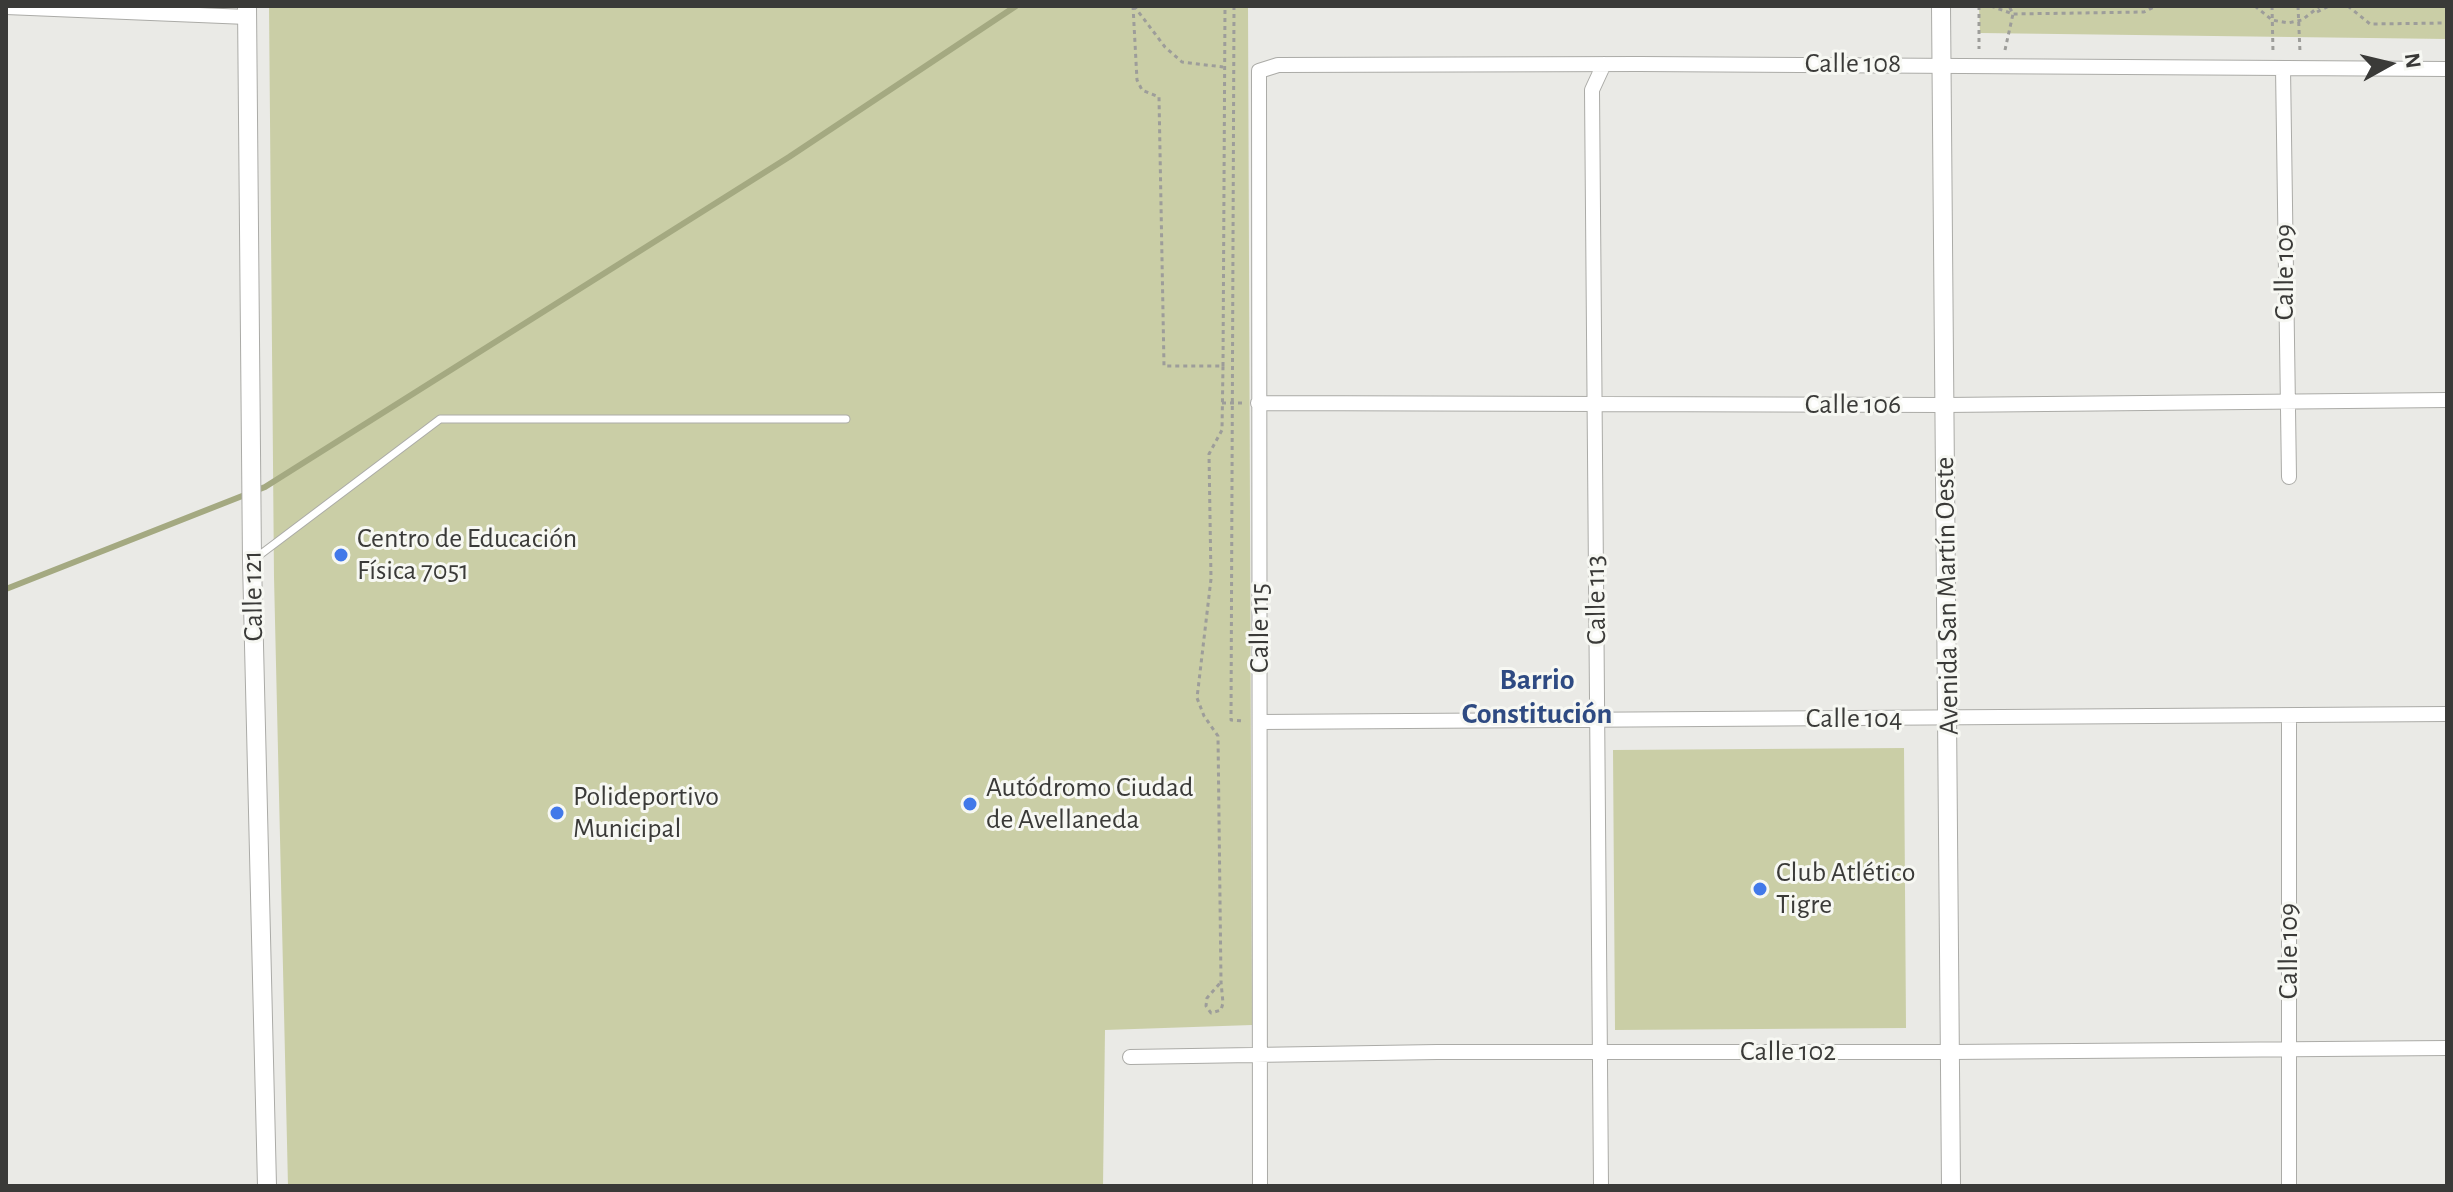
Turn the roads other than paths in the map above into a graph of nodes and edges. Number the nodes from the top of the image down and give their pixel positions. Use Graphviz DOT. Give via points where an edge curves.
graph roads {
  1 [pos="1941,6"];
  2 [pos="6,7"];
  3 [pos="247,12"];
  4 [pos="1604,64"];
  5 [pos="1944,64"];
  6 [pos="2278,68"];
  7 [pos="2447,69"];
  8 [pos="1259,71"];
  9 [pos="2286,400"];
  10 [pos="2447,400"];
  11 [pos="1258,403"];
  12 [pos="1594,404"];
  13 [pos="1945,405"];
  14 [pos="846,419"];
  15 [pos="2289,477"];
  16 [pos="252,562"];
  17 [pos="2447,714"];
  18 [pos="2289,716"];
  19 [pos="1948,719"];
  20 [pos="1597,721"];
  21 [pos="1260,722"];
  22 [pos="2447,1048"];
  23 [pos="2289,1049"];
  24 [pos="1951,1052"];
  25 [pos="1599,1053"];
  26 [pos="1261,1054"];
  27 [pos="1130,1057"];
  28 [pos="267,1186"];
  29 [pos="1260,1186"];
  30 [pos="1601,1186"];
  31 [pos="1951,1186"];
  32 [pos="2289,1186"];
  1 -- 5 [label="street, Avenida San Martín Oeste"];
  2 -- 3 [label="street"];
  3 -- 16 [label="street, Calle 121"];
  4 -- 5 [label="street, Calle 108"];
  4 -- 8 [label="street, Calle 108" via="1278,65"];
  4 -- 12 [label="street, Calle 113" via="1592,90"];
  5 -- 6 [label="street, Calle 108"];
  5 -- 13 [label="street, Avenida San Martín Oeste"];
  6 -- 7 [label="street, Calle 108"];
  6 -- 9 [label="street, Calle 109"];
  8 -- 11 [label="street, Calle 115"];
  9 -- 10 [label="street, Calle 106"];
  9 -- 13 [label="street, Calle 106"];
  9 -- 15 [label="street, Calle 109"];
  11 -- 12 [label="street, Calle 106"];
  11 -- 21 [label="street, Calle 115"];
  12 -- 13 [label="street, Calle 106"];
  12 -- 20 [label="street, Calle 113"];
  13 -- 19 [label="street, Avenida San Martín Oeste"];
  14 -- 16 [label="lane" via="440,419"];
  16 -- 28 [label="street, Calle 121"];
  17 -- 18 [label="street, Calle 104"];
  18 -- 19 [label="street, Calle 104"];
  18 -- 23 [label="street, Calle 109"];
  19 -- 20 [label="street, Calle 104"];
  19 -- 24 [label="street, Avenida San Martín Oeste"];
  20 -- 21 [label="street, Calle 104"];
  20 -- 25 [label="street, Calle 113"];
  21 -- 26 [label="street, Calle 115"];
  22 -- 23 [label="street, Calle 102"];
  23 -- 24 [label="street, Calle 102"];
  23 -- 32 [label="street, Calle 109"];
  24 -- 25 [label="street, Calle 102"];
  24 -- 31 [label="street, Avenida San Martín Oeste"];
  25 -- 26 [label="street, Calle 102"];
  25 -- 30 [label="street, Calle 113"];
  26 -- 27 [label="street, Calle 102"];
  26 -- 29 [label="street, Calle 115"];
}
